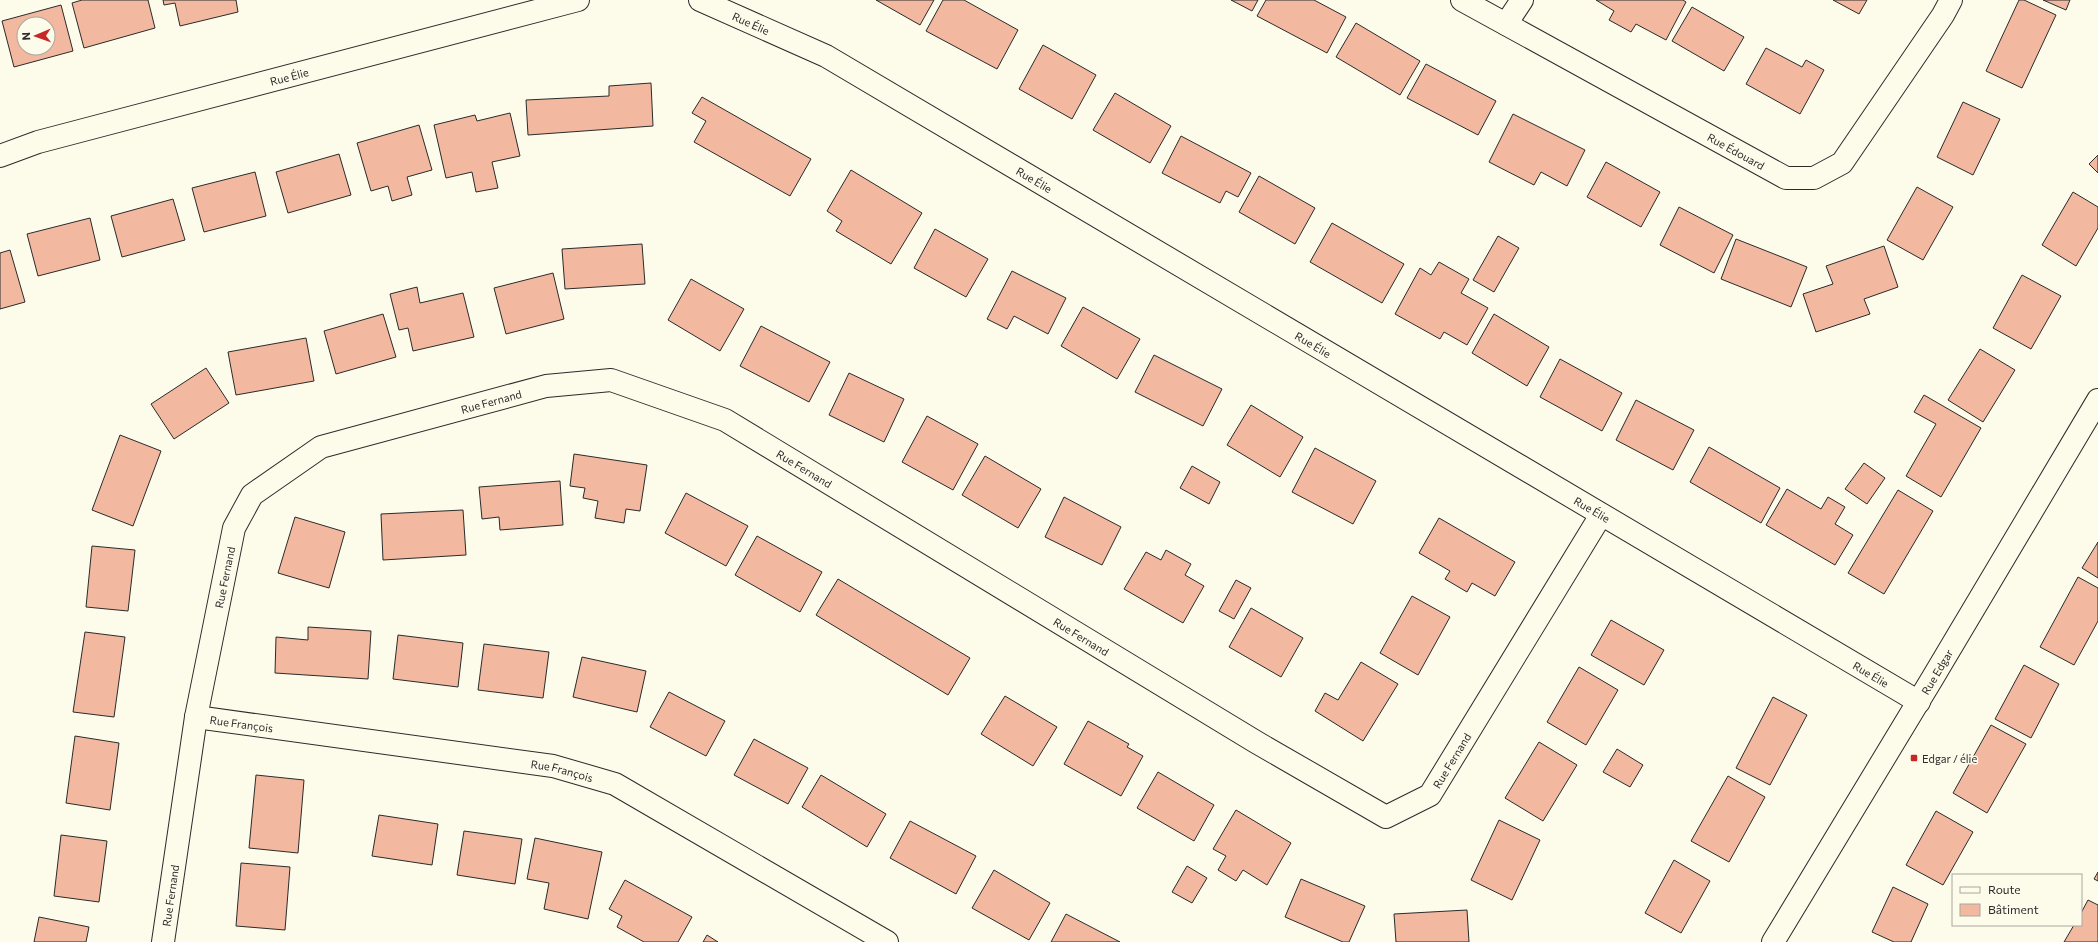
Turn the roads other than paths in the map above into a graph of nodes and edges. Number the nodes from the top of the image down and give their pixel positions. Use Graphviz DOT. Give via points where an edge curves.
graph roads {
  1 [pos="578,0"];
  2 [pos="700,0"];
  3 [pos="1462,0"];
  4 [pos="1522,0"];
  5 [pos="1951,0"];
  6 [pos="1506,24"];
  7 [pos="0,156"];
  8 [pos="2098,400"];
  9 [pos="1600,515"];
  10 [pos="1919,702"];
  11 [pos="196,717"];
  12 [pos="163,942"];
  13 [pos="887,942"];
  14 [pos="1773,942"];
  1 -- 7 [label="street, Rue Élie" via="38,142"];
  2 -- 9 [label="street, Rue Élie" via="826,56"];
  3 -- 6 [label="street, Rue Édouard"];
  4 -- 6 [label="street"];
  5 -- 6 [label="street, Rue Édouard" via="1842,163 1814,178 1786,178"];
  8 -- 10 [label="street, Rue Edgar"];
  9 -- 10 [label="street, Rue Élie"];
  9 -- 11 [label="street, Rue Fernand" via="1430,795 1386,817 1256,742 725,420 611,380 546,386 321,447 252,495 234,528"];
  10 -- 14 [label="street, Rue Edgar"];
  11 -- 12 [label="street, Rue Fernand"];
  11 -- 13 [label="street, Rue François" via="553,766 615,784"];
}
